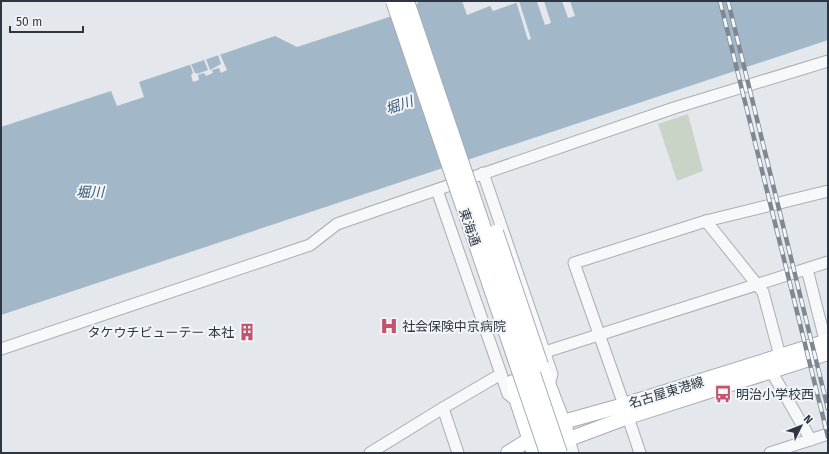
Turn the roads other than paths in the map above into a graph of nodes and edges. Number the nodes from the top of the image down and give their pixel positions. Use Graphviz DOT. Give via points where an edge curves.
graph roads {
  1 [pos="402,7"];
  2 [pos="828,61"];
  3 [pos="483,173"];
  4 [pos="437,190"];
  5 [pos="828,191"];
  6 [pos="706,221"];
  7 [pos="828,262"];
  8 [pos="807,269"];
  9 [pos="758,284"];
  10 [pos="600,335"];
  11 [pos="827,347"];
  12 [pos="1,349"];
  13 [pos="780,356"];
  14 [pos="543,358"];
  15 [pos="771,371"];
  16 [pos="507,378"];
  17 [pos="443,408"];
  18 [pos="626,411"];
  19 [pos="563,422"];
  20 [pos="828,434"];
  21 [pos="530,439"];
  22 [pos="569,439"];
  23 [pos="811,440"];
  24 [pos="370,453"];
  25 [pos="458,453"];
  26 [pos="508,453"];
  27 [pos="534,453"];
  28 [pos="541,453"];
  29 [pos="547,453"];
  30 [pos="560,453"];
  31 [pos="573,453"];
  32 [pos="640,453"];
  33 [pos="770,453"];
  1 -- 14 [label="main road, bridge" via="424,25"];
  1 -- 16 [label="main road, bridge" via="404,55"];
  1 -- 29 [label="main road, 東海通, bridge"];
  1 -- 30 [label="main road, 東海通, bridge"];
  2 -- 3 [label="street" via="674,108"];
  3 -- 4 [label="street"];
  3 -- 14 [label="street"];
  4 -- 12 [label="street" via="338,224 310,245"];
  4 -- 16 [label="street"];
  5 -- 6 [label="street"];
  6 -- 9 [label="street"];
  6 -- 10 [label="street" via="574,262"];
  7 -- 8 [label="street"];
  8 -- 9 [label="street"];
  8 -- 11 [label="street"];
  9 -- 10 [label="street"];
  9 -- 13 [label="street" via="763,292"];
  10 -- 14 [label="street"];
  10 -- 18 [label="street"];
  11 -- 13 [label="main road, 名古屋東港線"];
  11 -- 15 [label="main road, 名古屋東港線"];
  13 -- 18 [label="main road, 名古屋東港線"];
  14 -- 19 [label="main road" via="549,385"];
  15 -- 18 [label="main road, 名古屋東港線"];
  15 -- 23 [label="street"];
  16 -- 17 [label="street"];
  16 -- 21 [label="main road"];
  17 -- 24 [label="street"];
  17 -- 25 [label="street"];
  18 -- 19 [label="main road, 名古屋東港線"];
  18 -- 22 [label="main road, 名古屋東港線"];
  18 -- 32 [label="street"];
  19 -- 21 [label="main road, 名古屋東港線"];
  19 -- 22 [label="main road"];
  20 -- 23 [label="street"];
  21 -- 26 [label="main road, 名古屋東港線"];
  21 -- 27 [label="main road"];
  22 -- 28 [label="main road, 名古屋東港線"];
  22 -- 31 [label="street"];
  23 -- 33 [label="street"];
}
